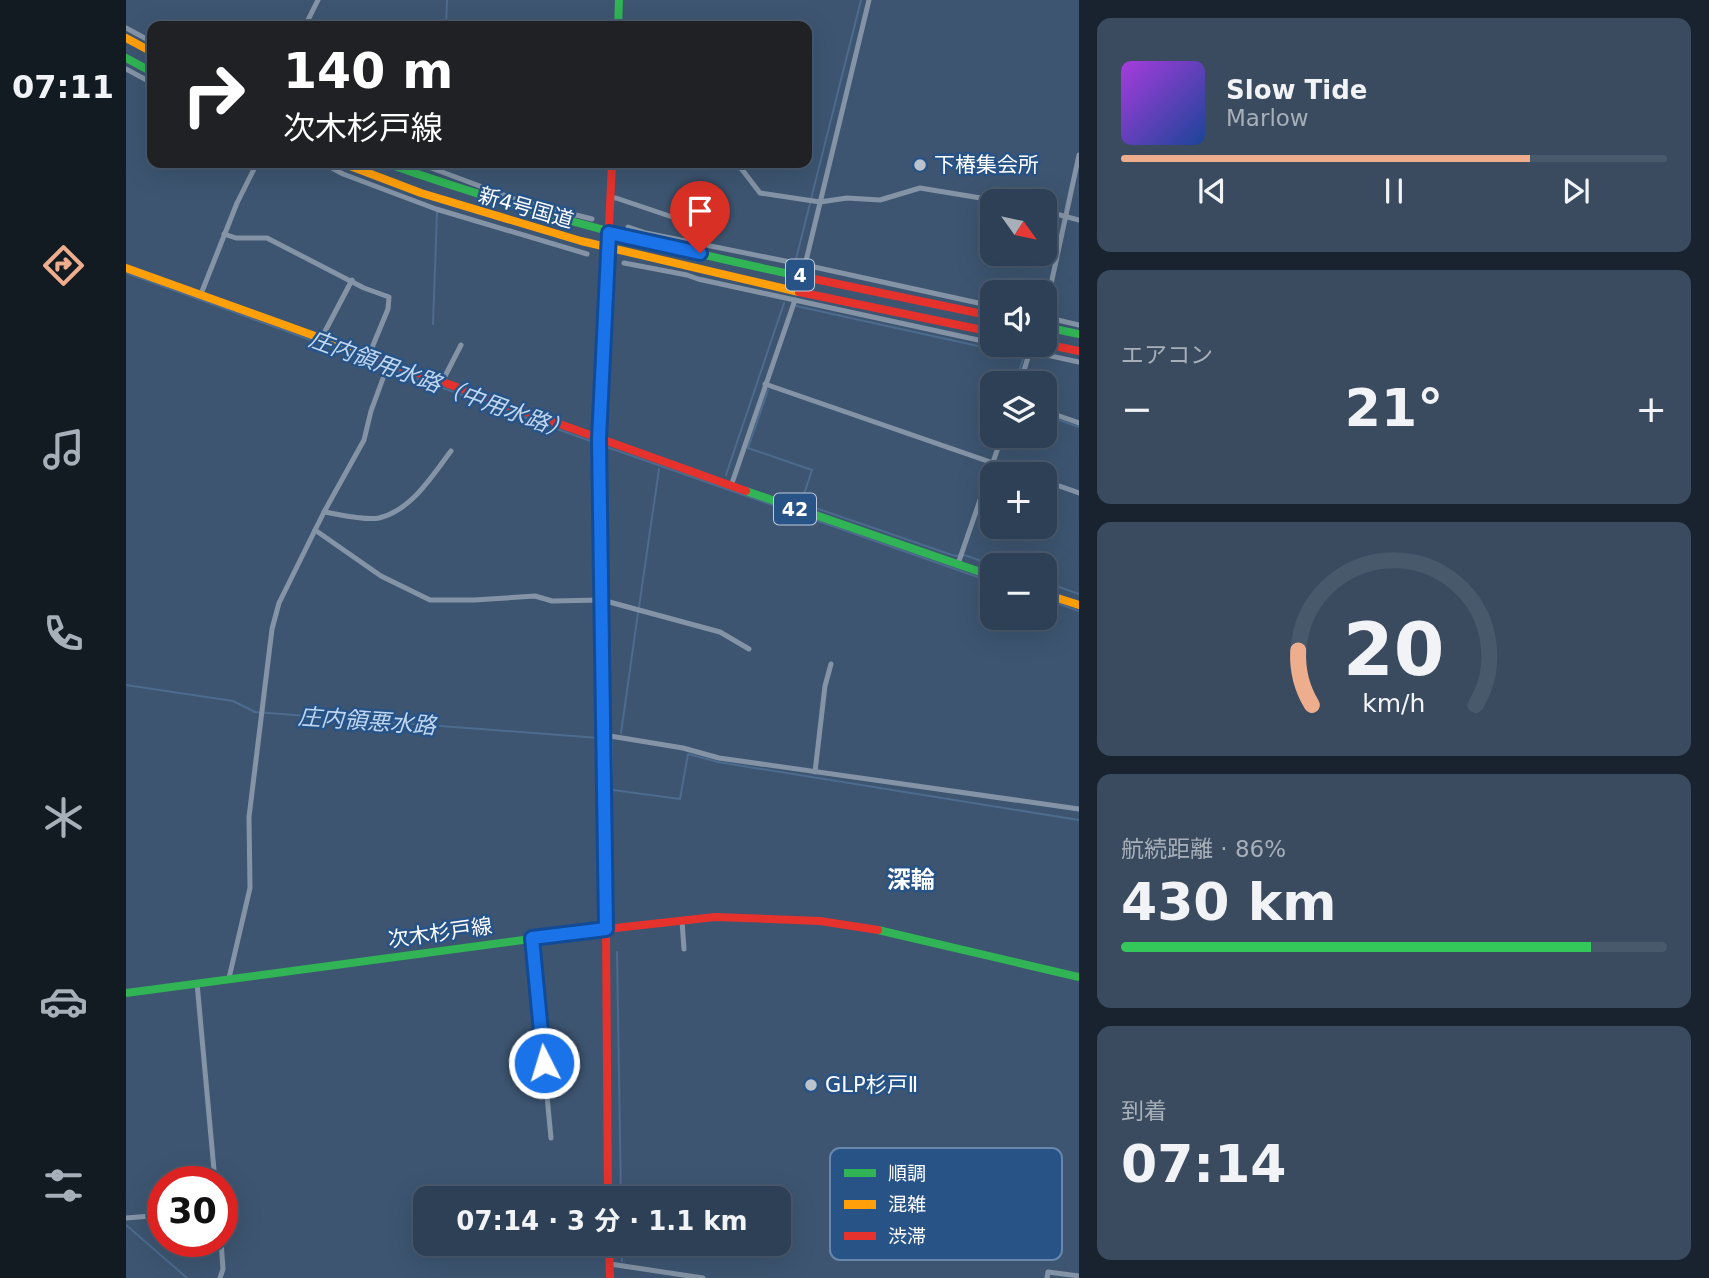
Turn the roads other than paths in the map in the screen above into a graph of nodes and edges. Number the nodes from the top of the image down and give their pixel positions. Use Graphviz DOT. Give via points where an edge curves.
graph roads {
  1 [pos="318,0"];
  2 [pos="619,0"];
  3 [pos="869,0"];
  4 [pos="308,21"];
  5 [pos="618,21"];
  6 [pos="126,28"];
  7 [pos="126,38"];
  8 [pos="147,39"];
  9 [pos="147,49"];
  10 [pos="126,58"];
  11 [pos="126,69"];
  12 [pos="147,69"];
  13 [pos="147,80"];
  14 [pos="1079,155"];
  15 [pos="255,168"];
  16 [pos="332,168"];
  17 [pos="356,168"];
  18 [pos="402,168"];
  19 [pos="430,168"];
  20 [pos="612,168"];
  21 [pos="741,168"];
  22 [pos="980,197"];
  23 [pos="610,198"];
  24 [pos="820,202"];
  25 [pos="524,206"];
  26 [pos="1057,214"];
  27 [pos="1066,216"];
  28 [pos="592,219"];
  29 [pos="1079,219"];
  30 [pos="628,227"];
  31 [pos="520,229"];
  32 [pos="609,233"];
  33 [pos="224,234"];
  34 [pos="655,239"];
  35 [pos="701,243"];
  36 [pos="608,249"];
  37 [pos="587,254"];
  38 [pos="624,263"];
  39 [pos="805,265"];
  40 [pos="126,268"];
  41 [pos="678,269"];
  42 [pos="352,280"];
  43 [pos="1052,280"];
  44 [pos="201,294"];
  45 [pos="794,300"];
  46 [pos="980,303"];
  47 [pos="980,313"];
  48 [pos="1057,320"];
  49 [pos="1079,325"];
  50 [pos="1057,329"];
  51 [pos="980,330"];
  52 [pos="1079,334"];
  53 [pos="321,339"];
  54 [pos="980,340"];
  55 [pos="461,345"];
  56 [pos="1057,346"];
  57 [pos="1079,351"];
  58 [pos="369,355"];
  59 [pos="1057,357"];
  60 [pos="389,362"];
  61 [pos="1079,362"];
  62 [pos="442,382"];
  63 [pos="765,384"];
  64 [pos="1057,415"];
  65 [pos="1079,423"];
  66 [pos="599,439"];
  67 [pos="451,451"];
  68 [pos="990,462"];
  69 [pos="1057,485"];
  70 [pos="731,486"];
  71 [pos="1079,493"];
  72 [pos="980,501"];
  73 [pos="324,512"];
  74 [pos="315,530"];
  75 [pos="958,564"];
  76 [pos="980,572"];
  77 [pos="1057,598"];
  78 [pos="602,600"];
  79 [pos="1079,605"];
  80 [pos="749,649"];
  81 [pos="831,664"];
  82 [pos="604,734"];
  83 [pos="815,772"];
  84 [pos="1079,809"];
  85 [pos="682,920"];
  86 [pos="606,929"];
  87 [pos="532,938"];
  88 [pos="684,949"];
  89 [pos="1079,977"];
  90 [pos="229,978"];
  91 [pos="197,983"];
  92 [pos="126,993"];
  93 [pos="551,1138"];
  94 [pos="214,1166"];
  95 [pos="608,1186"];
  96 [pos="147,1216"];
  97 [pos="126,1218"];
  98 [pos="610,1256"];
  99 [pos="222,1257"];
  100 [pos="610,1264"];
  101 [pos="1079,1276"];
  102 [pos="220,1278"];
  103 [pos="610,1278"];
  104 [pos="704,1278"];
  105 [pos="1047,1278"];
  1 -- 4 [label="street"];
  2 -- 5 [label="main road"];
  3 -- 24 [label="street"];
  6 -- 8 [label="street"];
  7 -- 9 [label="main road"];
  10 -- 12 [label="main road"];
  11 -- 13 [label="street"];
  14 -- 27 [label="street"];
  15 -- 33 [label="street"];
  16 -- 31 [label="street" via="487,226"];
  17 -- 31 [label="main road, 新4号国道 / 4"];
  18 -- 25 [label="main road, 新4号国道 / 4"];
  19 -- 25 [label="street"];
  20 -- 23 [label="main road"];
  21 -- 24 [label="street" via="760,193"];
  22 -- 24 [label="street" via="920,188 880,200"];
  23 -- 32 [label="main road"];
  23 -- 35 [label="street" via="705,228"];
  24 -- 39 [label="street"];
  25 -- 28 [label="street"];
  25 -- 32 [label="main road, 新4号国道 / 4"];
  26 -- 27 [label="street"];
  27 -- 29 [label="street"];
  27 -- 43 [label="street"];
  30 -- 34 [label="street"];
  31 -- 36 [label="main road, 新4号国道 / 4"];
  31 -- 37 [label="street" via="543,242"];
  32 -- 34 [label="main road, 新4号国道 / 4"];
  32 -- 36 [label="main road"];
  33 -- 42 [label="street" via="236,239 267,238"];
  33 -- 44 [label="street"];
  34 -- 35 [label="street"];
  34 -- 47 [label="main road, 新4号国道 / 4"];
  35 -- 39 [label="street"];
  36 -- 41 [label="main road, 新4号国道 / 4"];
  36 -- 66 [label="main road"];
  38 -- 41 [label="street"];
  39 -- 46 [label="street"];
  40 -- 44 [label="main road, 42"];
  41 -- 45 [label="street" via="698,279"];
  41 -- 51 [label="main road, 新4号国道 / 4"];
  42 -- 53 [label="street"];
  42 -- 58 [label="street" via="389,297"];
  44 -- 53 [label="main road, 42"];
  45 -- 54 [label="street"];
  45 -- 63 [label="street"];
  48 -- 49 [label="street"];
  50 -- 52 [label="main road"];
  53 -- 58 [label="main road, 42"];
  55 -- 62 [label="street"];
  56 -- 57 [label="main road"];
  58 -- 60 [label="main road, 42"];
  59 -- 61 [label="street"];
  60 -- 62 [label="main road, 42"];
  60 -- 73 [label="street" via="364,440"];
  62 -- 66 [label="main road, 42"];
  63 -- 68 [label="street"];
  63 -- 70 [label="street"];
  64 -- 65 [label="street"];
  66 -- 70 [label="main road, 42"];
  66 -- 78 [label="main road"];
  67 -- 73 [label="street" via="402,507 377,519"];
  69 -- 71 [label="street"];
  70 -- 75 [label="main road, 42"];
  72 -- 75 [label="street"];
  73 -- 74 [label="street"];
  74 -- 78 [label="street" via="381,576 430,600 535,596 552,601"];
  74 -- 90 [label="street" via="279,603 272,629 249,817 251,878"];
  75 -- 76 [label="main road, 42"];
  77 -- 79 [label="main road"];
  78 -- 80 [label="street" via="720,632"];
  78 -- 82 [label="main road"];
  81 -- 83 [label="street"];
  82 -- 83 [label="street"];
  82 -- 86 [label="main road"];
  83 -- 84 [label="street"];
  85 -- 86 [label="main road, 次木杉戸線"];
  85 -- 88 [label="street"];
  85 -- 89 [label="main road, 次木杉戸線" via="767,917 872,928"];
  86 -- 87 [label="main road, 次木杉戸線"];
  86 -- 95 [label="main road"];
  87 -- 90 [label="main road, 次木杉戸線"];
  87 -- 93 [label="street"];
  90 -- 91 [label="main road, 次木杉戸線"];
  91 -- 92 [label="main road, 次木杉戸線"];
  91 -- 94 [label="street"];
  96 -- 97 [label="street"];
  98 -- 100 [label="main road"];
  99 -- 102 [label="street"];
  100 -- 103 [label="main road"];
  100 -- 104 [label="street"];
  101 -- 105 [label="street" via="1048,1272"];
}
